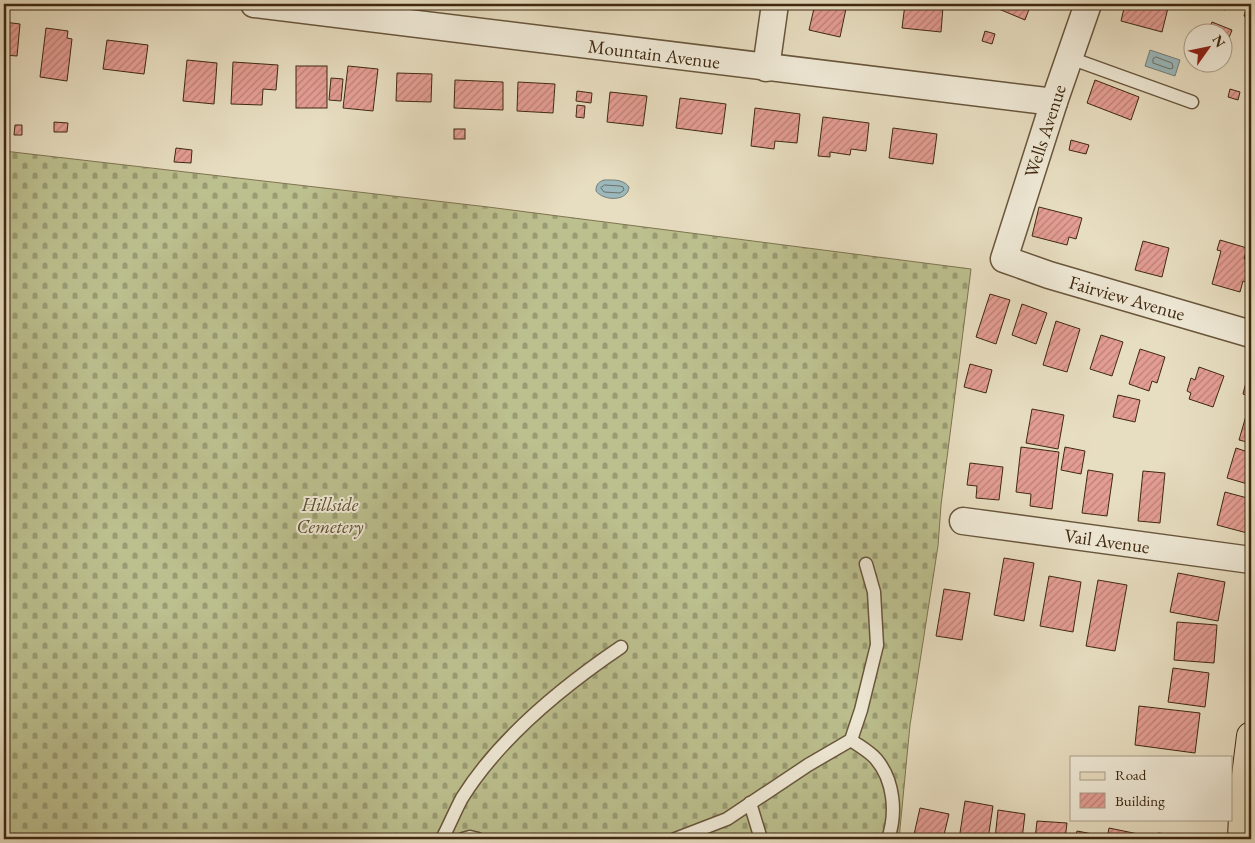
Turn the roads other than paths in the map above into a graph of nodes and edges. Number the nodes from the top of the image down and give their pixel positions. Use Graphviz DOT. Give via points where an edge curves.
graph roads {
  1 [pos="254,4"];
  2 [pos="775,4"];
  3 [pos="1088,4"];
  4 [pos="1070,58"];
  5 [pos="766,68"];
  6 [pos="1054,102"];
  7 [pos="1192,102"];
  8 [pos="1004,259"];
  9 [pos="1251,334"];
  10 [pos="962,522"];
  11 [pos="1251,560"];
  12 [pos="866,564"];
  13 [pos="621,646"];
  14 [pos="1251,736"];
  15 [pos="851,740"];
  16 [pos="750,803"];
  17 [pos="442,839"];
  18 [pos="463,839"];
  19 [pos="478,839"];
  20 [pos="674,839"];
  21 [pos="761,839"];
  22 [pos="888,839"];
  23 [pos="1242,839"];
  1 -- 5 [label="street, Mountain Avenue"];
  2 -- 5 [label="street"];
  3 -- 4 [label="street, Wells Avenue"];
  4 -- 6 [label="street, Wells Avenue"];
  4 -- 7 [label="lane"];
  5 -- 6 [label="street, Mountain Avenue"];
  6 -- 8 [label="street, Wells Avenue"];
  8 -- 9 [label="street, Fairview Avenue"];
  10 -- 11 [label="street, Vail Avenue"];
  12 -- 15 [label="lane" via="874,592 877,644 862,710"];
  13 -- 17 [label="lane" via="551,699 508,740 476,778"];
  14 -- 23 [label="main road"];
  15 -- 16 [label="lane"];
  15 -- 22 [label="lane" via="875,758 888,777 894,808"];
  16 -- 20 [label="lane" via="727,819"];
  16 -- 21 [label="lane"];
  18 -- 19 [label="lane"];
}
